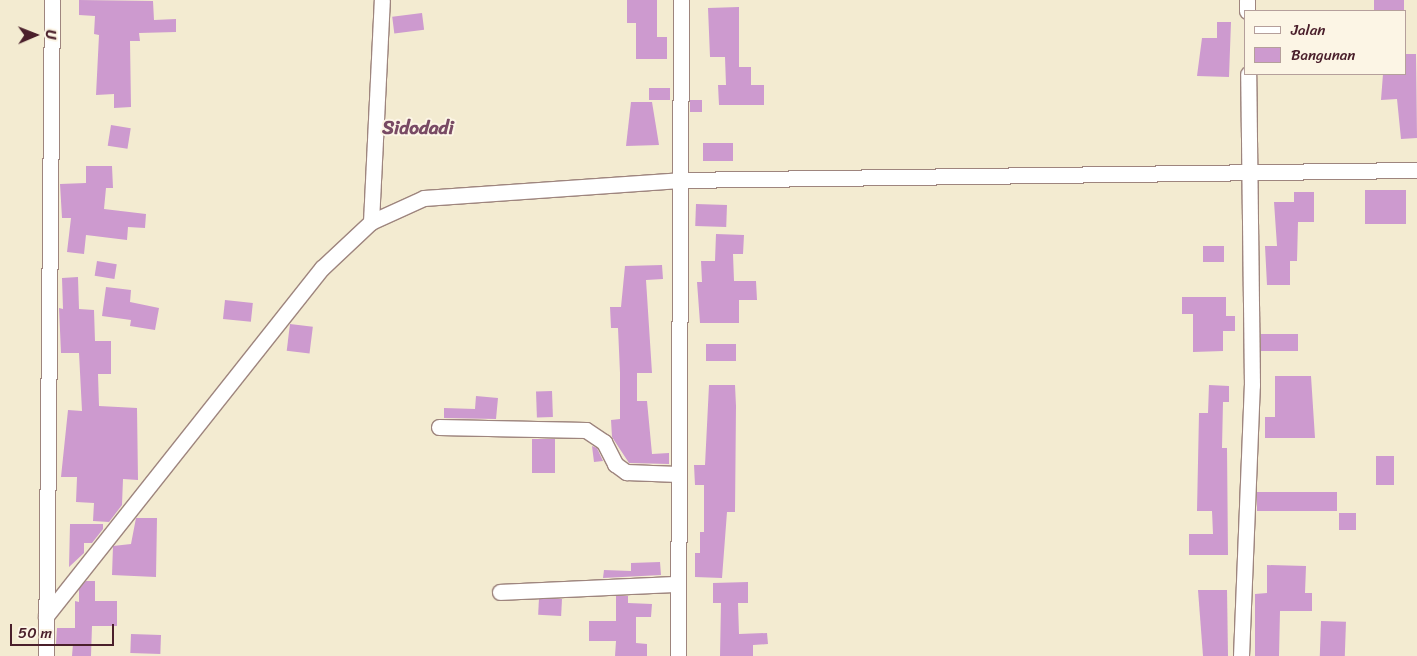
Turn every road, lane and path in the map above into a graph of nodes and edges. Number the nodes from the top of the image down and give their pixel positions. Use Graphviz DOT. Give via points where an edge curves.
graph roads {
  1 [pos="52,0"];
  2 [pos="382,0"];
  3 [pos="681,0"];
  4 [pos="1248,75"];
  5 [pos="1417,170"];
  6 [pos="1249,173"];
  7 [pos="679,180"];
  8 [pos="370,222"];
  9 [pos="439,427"];
  10 [pos="678,474"];
  11 [pos="678,584"];
  12 [pos="500,592"];
  13 [pos="46,616"];
  14 [pos="46,656"];
  15 [pos="678,656"];
  16 [pos="1241,656"];
  1 -- 13 [label="street"];
  2 -- 8 [label="street"];
  3 -- 7 [label="street"];
  4 -- 6 [label="street"];
  5 -- 6 [label="street"];
  6 -- 7 [label="street"];
  6 -- 16 [label="street" via="1252,395"];
  7 -- 8 [label="street" via="454,192 391,209"];
  7 -- 10 [label="street"];
  8 -- 13 [label="street" via="322,268"];
  9 -- 10 [label="street" via="586,430 604,442 615,464 626,472"];
  10 -- 11 [label="street"];
  11 -- 12 [label="street"];
  11 -- 15 [label="street"];
  13 -- 14 [label="street"];
}
